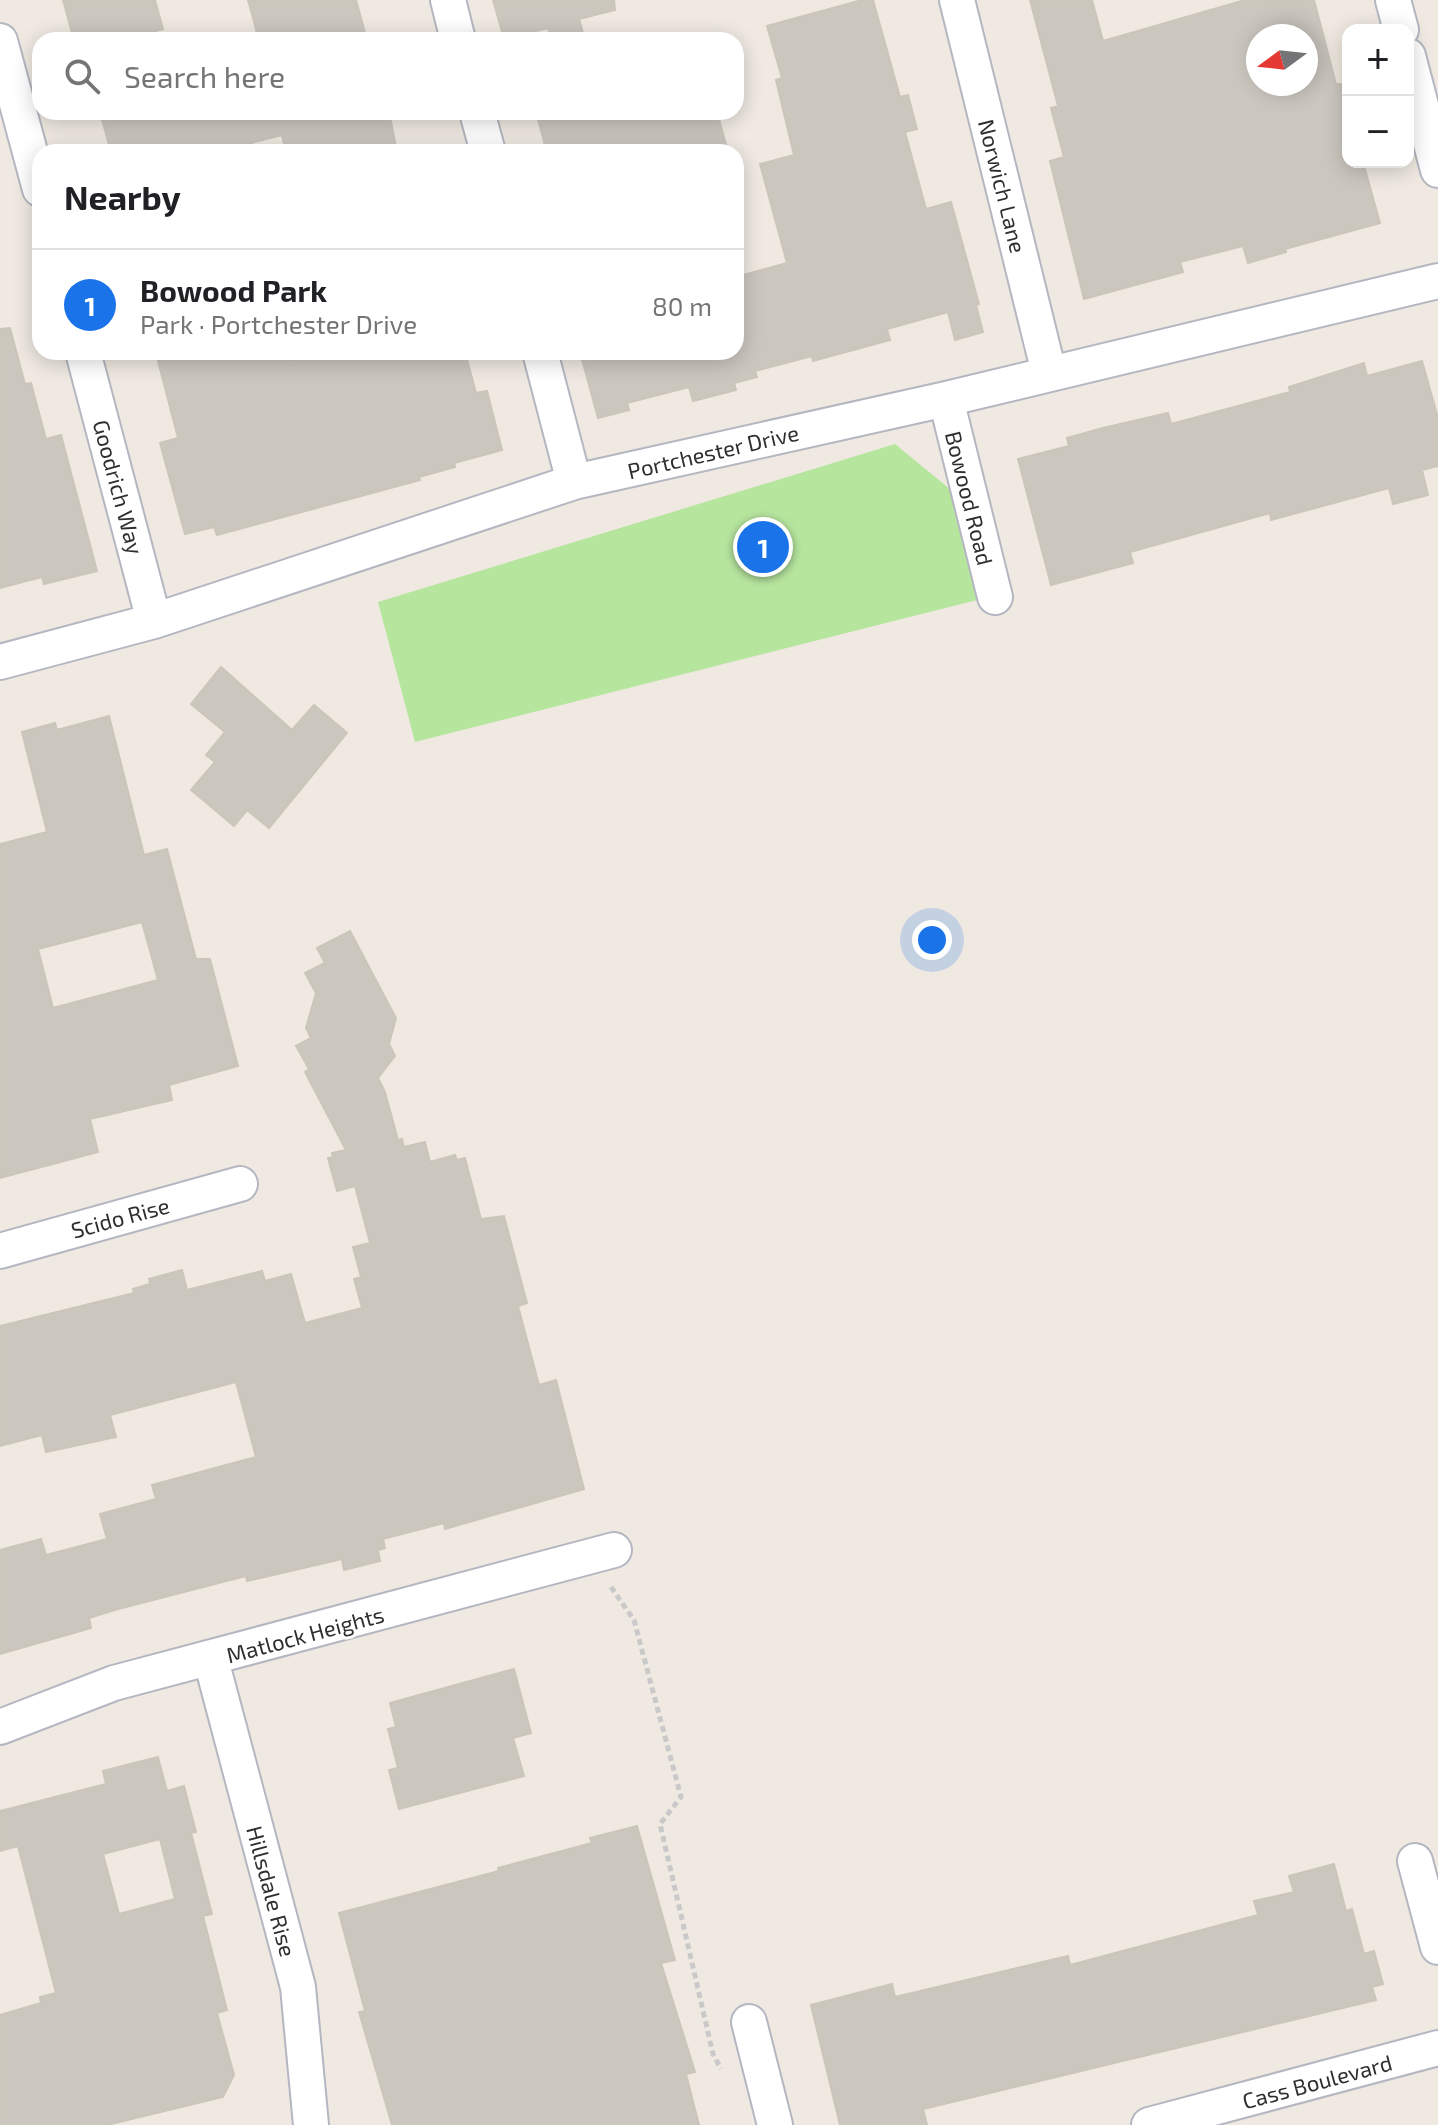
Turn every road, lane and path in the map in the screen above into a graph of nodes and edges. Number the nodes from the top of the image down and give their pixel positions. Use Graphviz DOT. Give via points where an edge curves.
graph roads {
  1 [pos="448,0"];
  2 [pos="957,0"];
  3 [pos="1393,0"];
  4 [pos="1399,24"];
  5 [pos="456,32"];
  6 [pos="0,41"];
  7 [pos="1414,79"];
  8 [pos="479,120"];
  9 [pos="486,144"];
  10 [pos="32,159"];
  11 [pos="1438,170"];
  12 [pos="1438,281"];
  13 [pos="85,360"];
  14 [pos="542,360"];
  15 [pos="1049,373"];
  16 [pos="946,399"];
  17 [pos="574,482"];
  18 [pos="995,597"];
  19 [pos="154,621"];
  20 [pos="0,662"];
  21 [pos="240,1184"];
  22 [pos="0,1251"];
  23 [pos="602,1553"];
  24 [pos="211,1660"];
  25 [pos="0,1727"];
  26 [pos="1415,1861"];
  27 [pos="1438,1947"];
  28 [pos="749,2022"];
  29 [pos="1438,2048"];
  30 [pos="728,2080"];
  31 [pos="1191,2120"];
  32 [pos="311,2125"];
  33 [pos="775,2125"];
  34 [pos="1149,2125"];
  1 -- 5 [label="street"];
  2 -- 15 [label="street, Norwich Lane"];
  3 -- 4 [label="street"];
  6 -- 10 [label="street"];
  7 -- 11 [label="street"];
  8 -- 9 [label="street"];
  12 -- 15 [label="street, Portchester Drive"];
  13 -- 19 [label="street, Goodrich Way"];
  14 -- 17 [label="street"];
  15 -- 16 [label="street, Portchester Drive"];
  16 -- 17 [label="street, Portchester Drive"];
  16 -- 18 [label="street, Bowood Road"];
  17 -- 19 [label="street, Portchester Drive"];
  19 -- 20 [label="street, Portchester Drive"];
  21 -- 22 [label="street, Scido Rise"];
  23 -- 24 [label="street, Matlock Heights"];
  23 -- 30 [label="path" via="634,1620 681,1797 660,1824 713,2054"];
  24 -- 25 [label="street, Matlock Heights" via="114,1683"];
  24 -- 32 [label="street, Hillsdale Rise" via="298,1987"];
  26 -- 27 [label="street"];
  28 -- 33 [label="street"];
  29 -- 31 [label="street, Cass Boulevard"];
  31 -- 34 [label="street, Cass Boulevard"];
}
